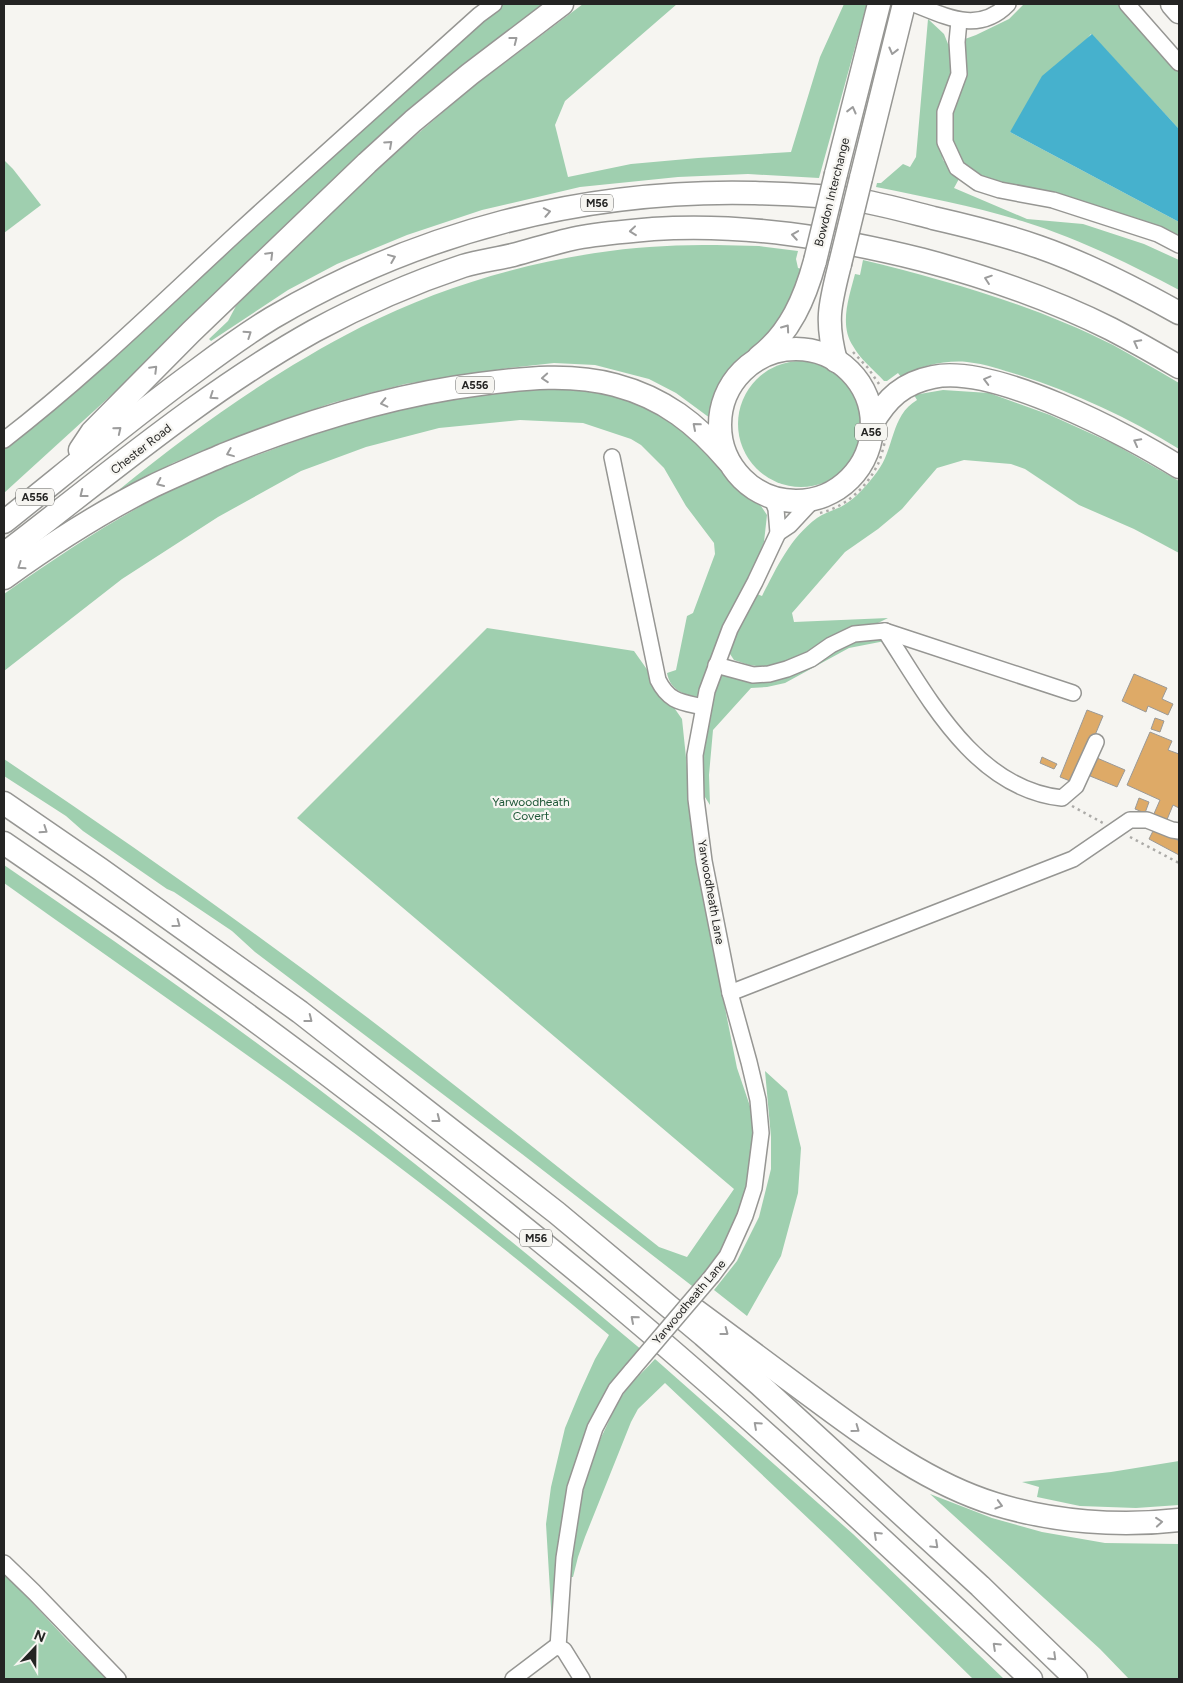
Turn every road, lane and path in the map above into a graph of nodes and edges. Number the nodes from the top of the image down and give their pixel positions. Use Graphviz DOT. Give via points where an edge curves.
graph roads {
  1 [pos="494,4"];
  2 [pos="562,4"];
  3 [pos="879,4"];
  4 [pos="904,4"];
  5 [pos="914,4"];
  6 [pos="1008,4"];
  7 [pos="1127,4"];
  8 [pos="1172,4"];
  9 [pos="1179,12"];
  10 [pos="959,21"];
  11 [pos="1179,63"];
  12 [pos="1179,245"];
  13 [pos="1179,313"];
  14 [pos="844,355"];
  15 [pos="752,363"];
  16 [pos="1179,367"];
  17 [pos="881,388"];
  18 [pos="881,426"];
  19 [pos="4,440"];
  20 [pos="612,457"];
  21 [pos="729,462"];
  22 [pos="1179,467"];
  23 [pos="66,472"];
  24 [pos="771,496"];
  25 [pos="815,506"];
  26 [pos="4,522"];
  27 [pos="778,534"];
  28 [pos="4,554"];
  29 [pos="4,578"];
  30 [pos="885,631"];
  31 [pos="716,665"];
  32 [pos="1073,693"];
  33 [pos="703,707"];
  34 [pos="1096,742"];
  35 [pos="4,803"];
  36 [pos="1179,832"];
  37 [pos="4,843"];
  38 [pos="730,993"];
  39 [pos="557,1213"];
  40 [pos="1179,1520"];
  41 [pos="4,1563"];
  42 [pos="558,1647"];
  43 [pos="118,1679"];
  44 [pos="513,1679"];
  45 [pos="582,1679"];
  46 [pos="1031,1679"];
  47 [pos="1076,1679"];
  1 -- 19 [label="street" via="238,232 160,306"];
  23 -- 2 [label="highway, one-way" via="92,432 292,234 414,121"];
  15 -- 3 [label="highway, Bowdon Interchange / A56, one-way, bridge" via="768,351 792,320 806,293"];
  4 -- 14 [label="highway, Bowdon Interchange, one-way, bridge" via="829,312 829,328"];
  5 -- 10 [label="street"];
  6 -- 10 [label="street" via="990,17"];
  7 -- 11 [label="street"];
  8 -- 9 [label="highway"];
  10 -- 12 [label="street" via="959,74 945,112 945,142 957,168 978,183 1053,200 1158,234"];
  23 -- 13 [label="highway, M56, one-way" via="222,352 270,320 333,285 446,238 508,220 576,206 716,192 851,199 1038,246 1097,270"];
  14 -- 15 [label="highway, A56" via="793,350 774,353"];
  14 -- 17 [label="path" via="868,368"];
  14 -- 18 [label="highway, A56"];
  15 -- 21 [label="highway, A56" via="736,378 723,404 721,441"];
  16 -- 28 [label="highway, Chester Road / A556, one-way" via="1110,329 1026,293 983,277 886,251 781,232 716,228 654,229 582,237 466,265 358,308 283,350 197,406"];
  22 -- 18 [label="highway, one-way" via="1134,441 1052,402 978,378 953,375 916,382 897,392 882,406"];
  18 -- 25 [label="highway, A56" via="861,466 847,482"];
  18 -- 25 [label="path" via="878,463 865,485 849,500 828,511"];
  20 -- 33 [label="street" via="658,680 672,698"];
  21 -- 24 [label="highway, A56" via="743,480"];
  21 -- 29 [label="highway, A556, one-way" via="691,422 667,406 615,384 554,377 463,386 353,410 259,440 154,486 60,540"];
  23 -- 26 [label="highway, A556"];
  24 -- 25 [label="highway, A56"];
  24 -- 27 [label="street" via="776,509"];
  25 -- 27 [label="street, Yarwoodheath Lane"];
  27 -- 31 [label="street, Yarwoodheath Lane" via="730,629"];
  30 -- 31 [label="street" via="854,634 811,659 769,674 754,675"];
  30 -- 32 [label="street"];
  30 -- 34 [label="street" via="941,716 965,746 992,770 1022,786 1045,796 1062,798 1076,786"];
  31 -- 33 [label="street, Yarwoodheath Lane"];
  33 -- 38 [label="street, Yarwoodheath Lane" via="695,755 696,799 704,860"];
  35 -- 39 [label="highway, M56, one-way" via="300,1012"];
  36 -- 38 [label="street" via="1147,820 1130,820 1073,859"];
  46 -- 37 [label="highway, M56, one-way" via="744,1414 548,1247 280,1038"];
  38 -- 42 [label="street, Yarwoodheath Lane, bridge" via="758,1100 761,1133 754,1188 727,1256 616,1389 595,1428 575,1488 564,1558"];
  39 -- 40 [label="highway, one-way" via="690,1306 865,1436 940,1480 994,1504 1027,1512 1122,1524"];
  39 -- 47 [label="highway, M56, one-way" via="759,1384 980,1586"];
  41 -- 43 [label="street"];
  42 -- 44 [label="street"];
  42 -- 45 [label="street" via="564,1650"];
}
